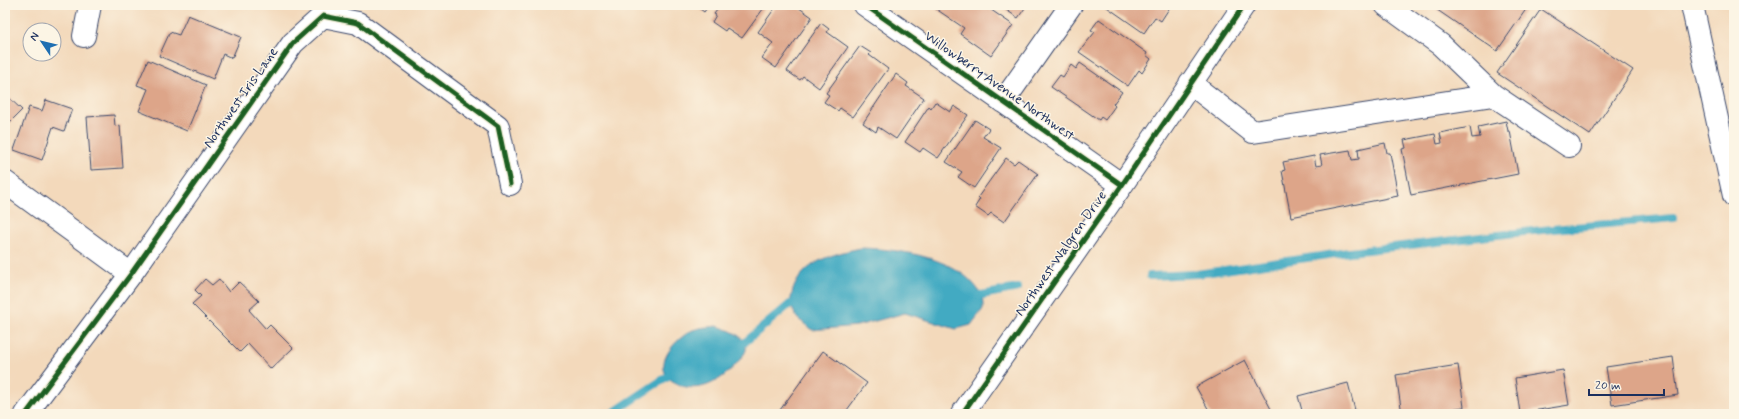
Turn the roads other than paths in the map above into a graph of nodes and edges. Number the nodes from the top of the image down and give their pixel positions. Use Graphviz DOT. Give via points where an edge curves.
graph roads {
  1 [pos="90,5"];
  2 [pos="865,5"];
  3 [pos="1071,5"];
  4 [pos="1244,5"];
  5 [pos="1386,5"];
  6 [pos="1692,5"];
  7 [pos="84,36"];
  8 [pos="1190,84"];
  9 [pos="1493,95"];
  10 [pos="1003,102"];
  11 [pos="1569,146"];
  12 [pos="5,182"];
  13 [pos="510,184"];
  14 [pos="1122,185"];
  15 [pos="1734,196"];
  16 [pos="131,274"];
  17 [pos="26,414"];
  18 [pos="962,414"];
  1 -- 7 [label="street"];
  2 -- 10 [label="street, Willowberry Avenue Northwest"];
  3 -- 10 [label="street"];
  4 -- 8 [label="street, Northwest Walgren Drive"];
  5 -- 9 [label="street" via="1441,45"];
  6 -- 15 [label="street"];
  8 -- 9 [label="street" via="1254,132"];
  8 -- 14 [label="street, Northwest Walgren Drive"];
  9 -- 11 [label="street"];
  10 -- 14 [label="street, Willowberry Avenue Northwest"];
  12 -- 16 [label="street"];
  13 -- 16 [label="street, Northwest Iris Lane" via="498,126 358,23 323,16 293,43"];
  14 -- 18 [label="street, Northwest Walgren Drive"];
  16 -- 17 [label="street, Northwest Iris Lane"];
}
